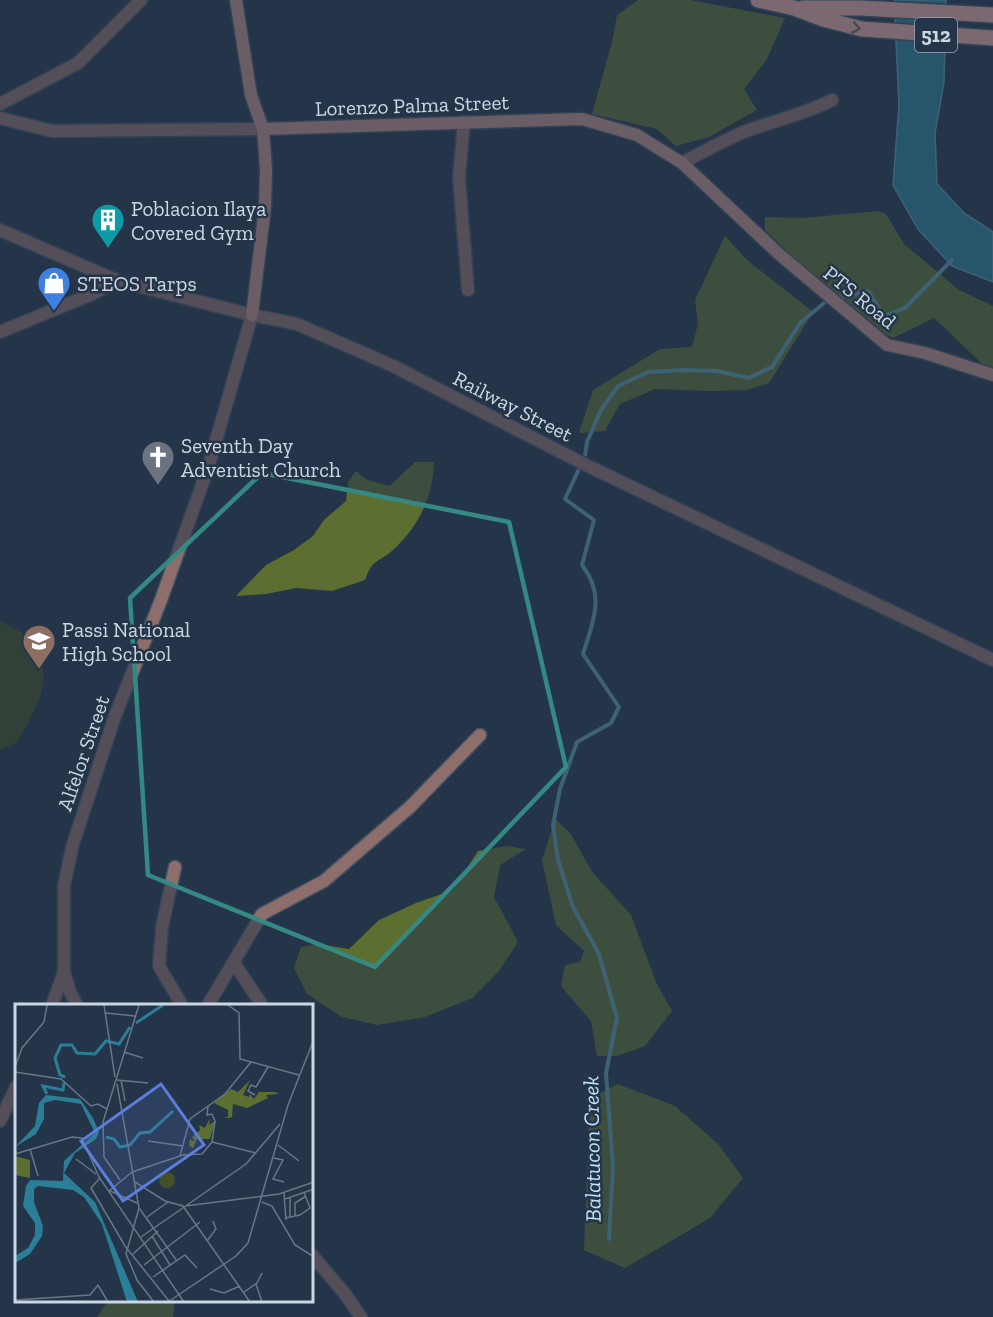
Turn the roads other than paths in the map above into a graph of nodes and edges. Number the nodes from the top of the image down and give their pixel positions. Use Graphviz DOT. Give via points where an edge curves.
graph roads {
  1 [pos="141,0"];
  2 [pos="236,0"];
  3 [pos="758,0"];
  4 [pos="794,8"];
  5 [pos="986,15"];
  6 [pos="993,38"];
  7 [pos="832,100"];
  8 [pos="0,104"];
  9 [pos="0,118"];
  10 [pos="464,122"];
  11 [pos="263,129"];
  12 [pos="682,163"];
  13 [pos="0,230"];
  14 [pos="780,255"];
  15 [pos="118,281"];
  16 [pos="468,290"];
  17 [pos="252,315"];
  18 [pos="0,332"];
  19 [pos="993,375"];
  20 [pos="993,660"];
  21 [pos="480,735"];
  22 [pos="175,867"];
  23 [pos="234,963"];
  24 [pos="64,972"];
  25 [pos="52,1004"];
  26 [pos="76,1004"];
  27 [pos="181,1004"];
  28 [pos="209,1004"];
  29 [pos="261,1004"];
  30 [pos="15,1089"];
  31 [pos="0,1121"];
  32 [pos="314,1257"];
  33 [pos="361,1317"];
  1 -- 8 [label="street" via="78,63"];
  2 -- 11 [label="main road" via="251,95"];
  3 -- 4 [label="main road, 512"];
  4 -- 5 [label="main road, 512"];
  4 -- 6 [label="main road, 512, one-way" via="844,25 880,31"];
  7 -- 12 [label="street" via="811,111 749,130"];
  9 -- 11 [label="street, Lorenzo Palma Street" via="52,130"];
  10 -- 11 [label="main road, Lorenzo Palma Street"];
  10 -- 12 [label="main road, Lorenzo Palma Street" via="582,119 637,135"];
  10 -- 16 [label="street" via="459,178"];
  11 -- 17 [label="main road" via="265,207"];
  12 -- 14 [label="main road, Lorenzo Palma Street"];
  13 -- 15 [label="street, Railway Street"];
  14 -- 19 [label="main road, PTS Road" via="886,345"];
  15 -- 17 [label="street, Railway Street"];
  15 -- 18 [label="street"];
  17 -- 20 [label="street, Railway Street" via="297,324 373,357 588,466"];
  17 -- 24 [label="street, Alfelor Street" via="208,468 115,716 73,844 64,885"];
  21 -- 23 [label="street" via="410,807 324,881 262,914"];
  22 -- 27 [label="street" via="162,927 159,966"];
  23 -- 28 [label="street"];
  23 -- 29 [label="street"];
  24 -- 25 [label="street, Alfelor Street"];
  24 -- 26 [label="street"];
  30 -- 31 [label="street"];
  32 -- 33 [label="street"];
}
